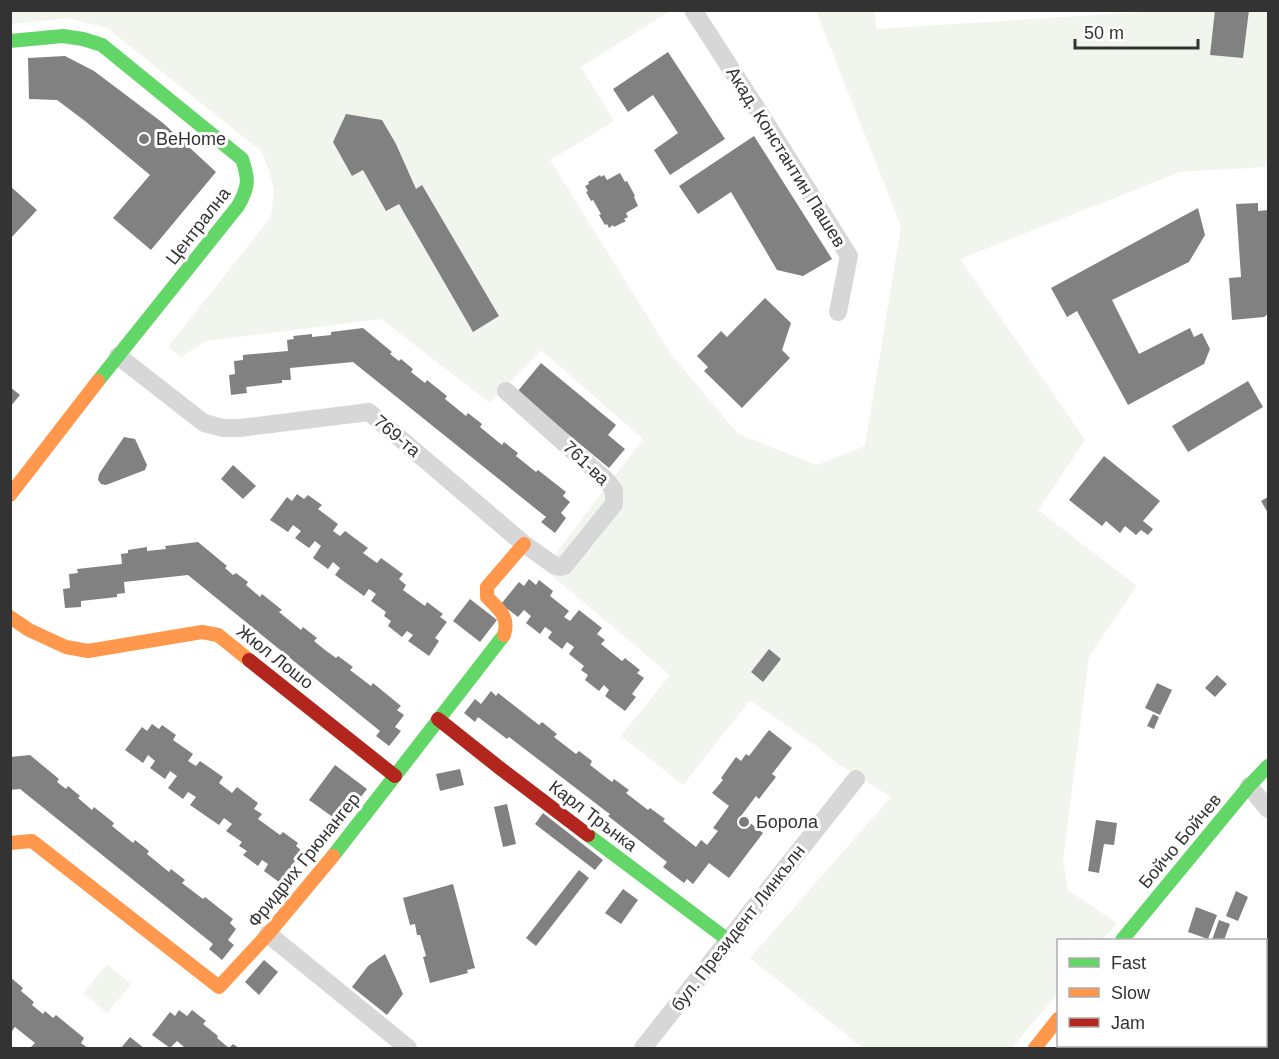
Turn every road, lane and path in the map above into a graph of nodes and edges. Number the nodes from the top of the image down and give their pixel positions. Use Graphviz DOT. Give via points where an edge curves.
graph roads {
  1 [pos="693,10"];
  2 [pos="10,41"];
  3 [pos="838,312"];
  4 [pos="118,356"];
  5 [pos="506,391"];
  6 [pos="10,495"];
  7 [pos="524,544"];
  8 [pos="10,617"];
  9 [pos="438,719"];
  10 [pos="1269,766"];
  11 [pos="395,776"];
  12 [pos="856,779"];
  13 [pos="1249,786"];
  14 [pos="1269,809"];
  15 [pos="10,843"];
  16 [pos="268,934"];
  17 [pos="1123,939"];
  18 [pos="728,940"];
  19 [pos="1057,1021"];
  20 [pos="408,1048"];
  21 [pos="643,1048"];
  22 [pos="1035,1048"];
  1 -- 3 [label="street, Акад. Константин Пашев" via="849,256"];
  2 -- 4 [label="main road, Централна" via="63,36 102,45 242,159 248,176 246,193 238,206"];
  4 -- 6 [label="main road, Централна"];
  4 -- 7 [label="street, 769-та" via="204,423 223,428 369,412"];
  5 -- 7 [label="street, 761-ва" via="614,489 614,504 564,566 554,565"];
  7 -- 9 [label="main road, Фридрих Грюнангер" via="487,587 487,597 506,618 504,634"];
  8 -- 11 [label="main road, Жюл Лошо" via="66,647 88,651 202,632 218,635"];
  9 -- 11 [label="main road, Фридрих Грюнангер"];
  9 -- 18 [label="main road, Карл Трънка"];
  10 -- 13 [label="main road, Бойчо Бойчев"];
  11 -- 16 [label="main road, Фридрих Грюнангер"];
  12 -- 18 [label="street, бул. Президент Линкълн"];
  13 -- 14 [label="street"];
  13 -- 17 [label="main road, Бойчо Бойчев"];
  15 -- 16 [label="main road, Фридрих Грюнангер" via="32,840 219,987"];
  16 -- 20 [label="street"];
  18 -- 21 [label="street, бул. Президент Линкълн"];
  19 -- 22 [label="main road"];
}
